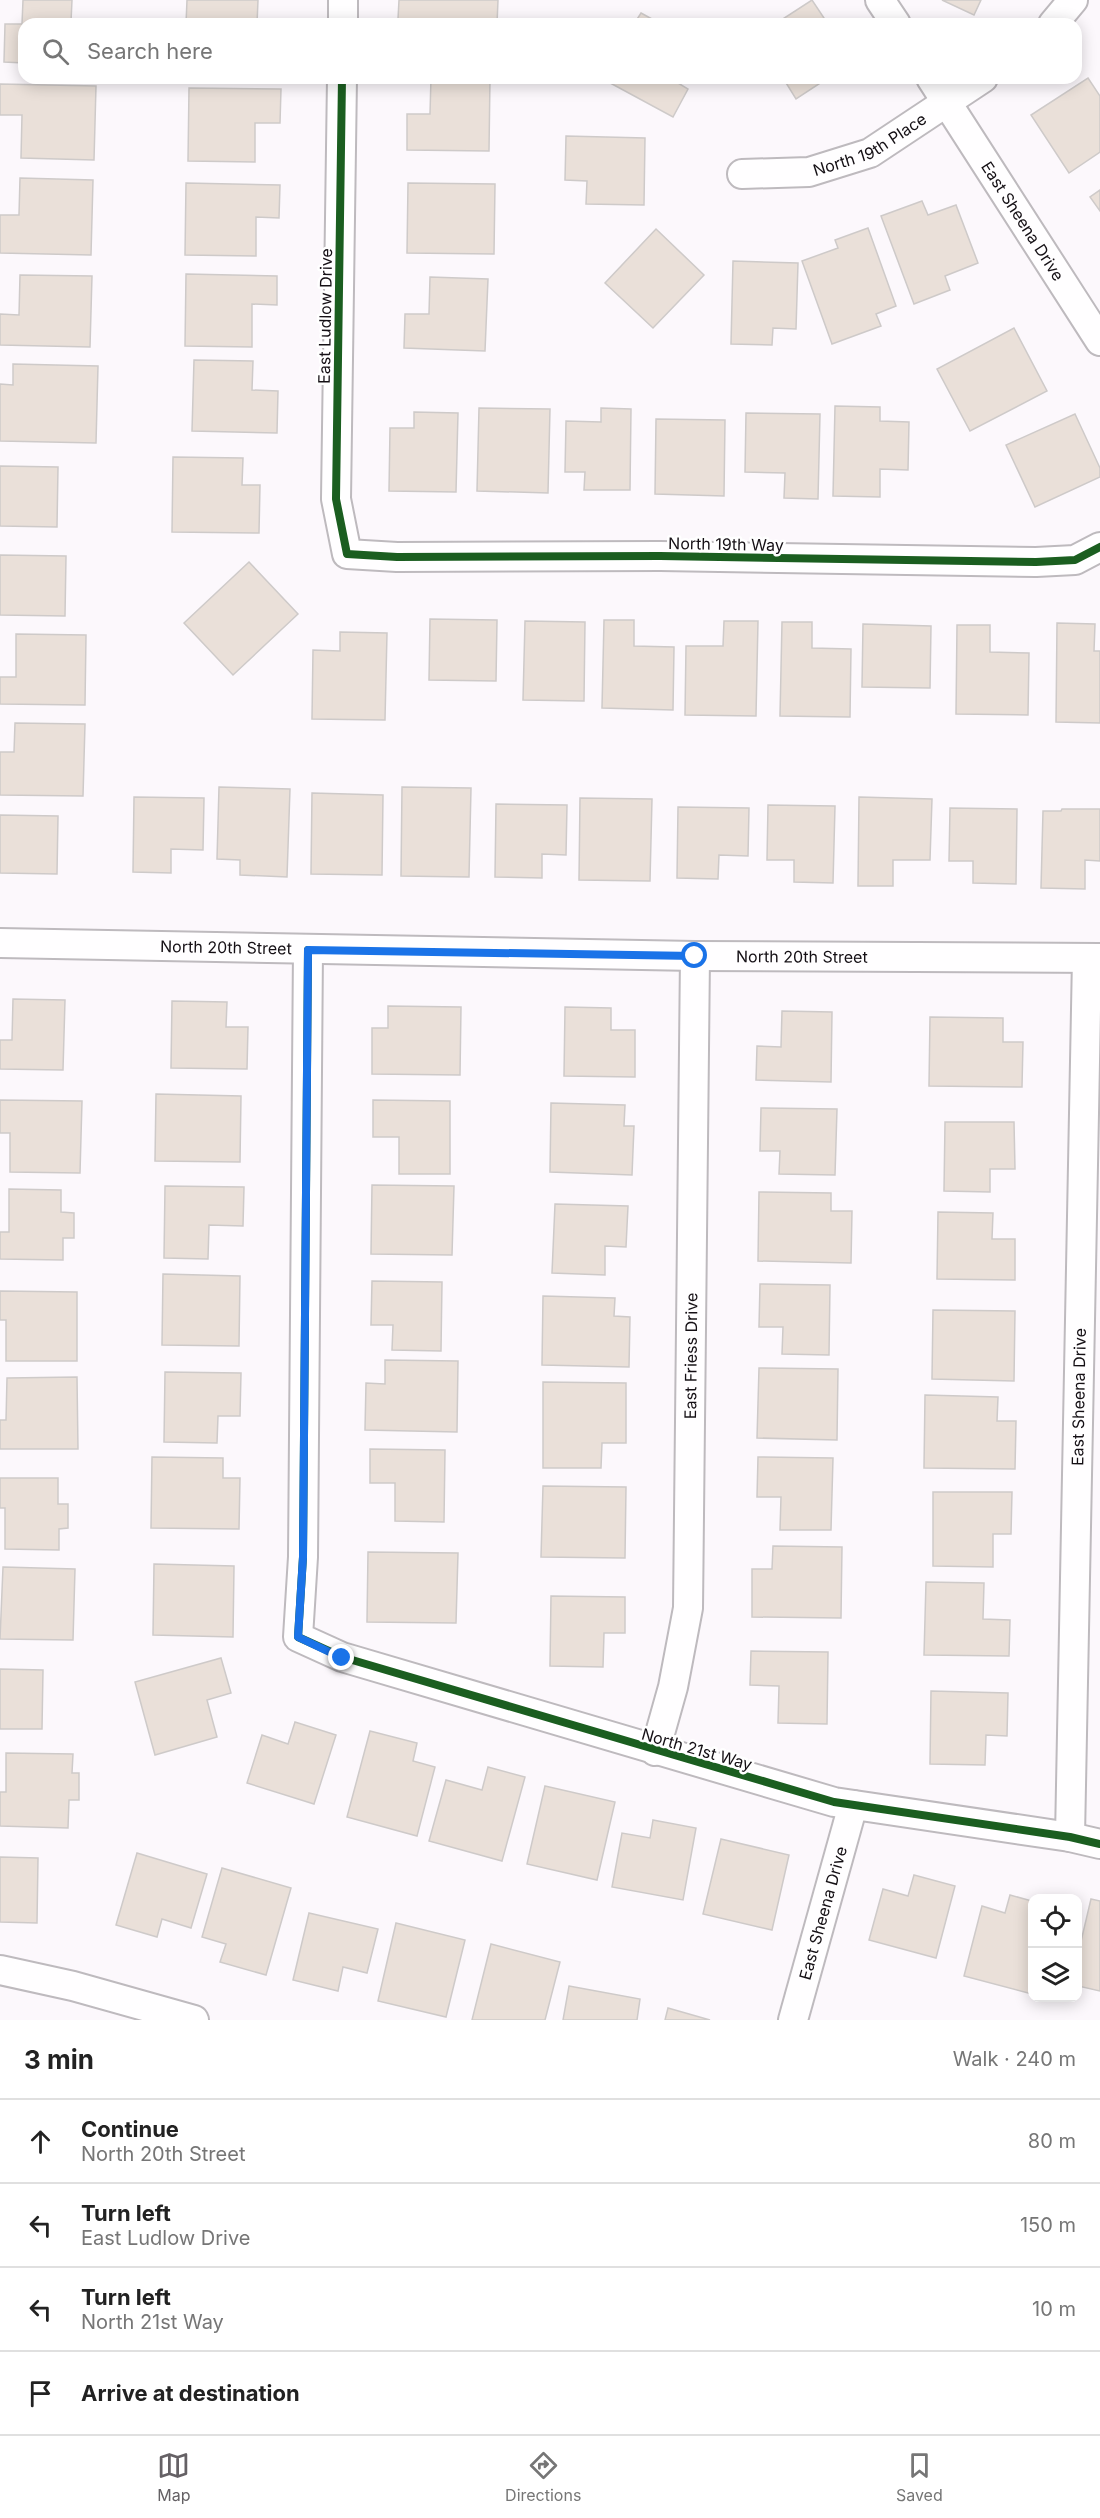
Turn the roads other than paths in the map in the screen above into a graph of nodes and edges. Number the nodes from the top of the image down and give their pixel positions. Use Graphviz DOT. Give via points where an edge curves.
graph roads {
  1 [pos="343,0"];
  2 [pos="880,0"];
  3 [pos="1072,0"];
  4 [pos="343,18"];
  5 [pos="892,18"];
  6 [pos="1058,18"];
  7 [pos="342,84"];
  8 [pos="961,84"];
  9 [pos="939,90"];
  10 [pos="742,174"];
  11 [pos="1100,341"];
  12 [pos="1100,547"];
  13 [pos="347,554"];
  14 [pos="0,943"];
  15 [pos="308,950"];
  16 [pos="695,956"];
  17 [pos="1093,958"];
  18 [pos="655,1751"];
  19 [pos="852,1805"];
  20 [pos="1070,1837"];
  21 [pos="1100,1844"];
  22 [pos="0,1970"];
  23 [pos="194,2020"];
  24 [pos="793,2020"];
  1 -- 4 [label="street"];
  2 -- 5 [label="street"];
  3 -- 6 [label="street"];
  7 -- 13 [label="street, East Ludlow Drive" via="336,499"];
  8 -- 9 [label="street, North 19th Place"];
  9 -- 10 [label="street, North 19th Place" via="870,153 809,172"];
  9 -- 11 [label="street, East Sheena Drive"];
  12 -- 13 [label="street, North 19th Way" via="1075,560 1036,562"];
  14 -- 15 [label="street, North 20th Street"];
  15 -- 16 [label="street, North 20th Street"];
  15 -- 18 [label="street, North 21st Way" via="303,1557 298,1637 342,1658"];
  16 -- 17 [label="street, North 20th Street"];
  16 -- 18 [label="street, East Friess Drive" via="688,1608 673,1687"];
  17 -- 20 [label="street, East Sheena Drive"];
  18 -- 19 [label="street, North 21st Way"];
  19 -- 20 [label="street, North 21st Way"];
  19 -- 24 [label="street, East Sheena Drive"];
  20 -- 21 [label="street, North 21st Way"];
  22 -- 23 [label="street"];
}
